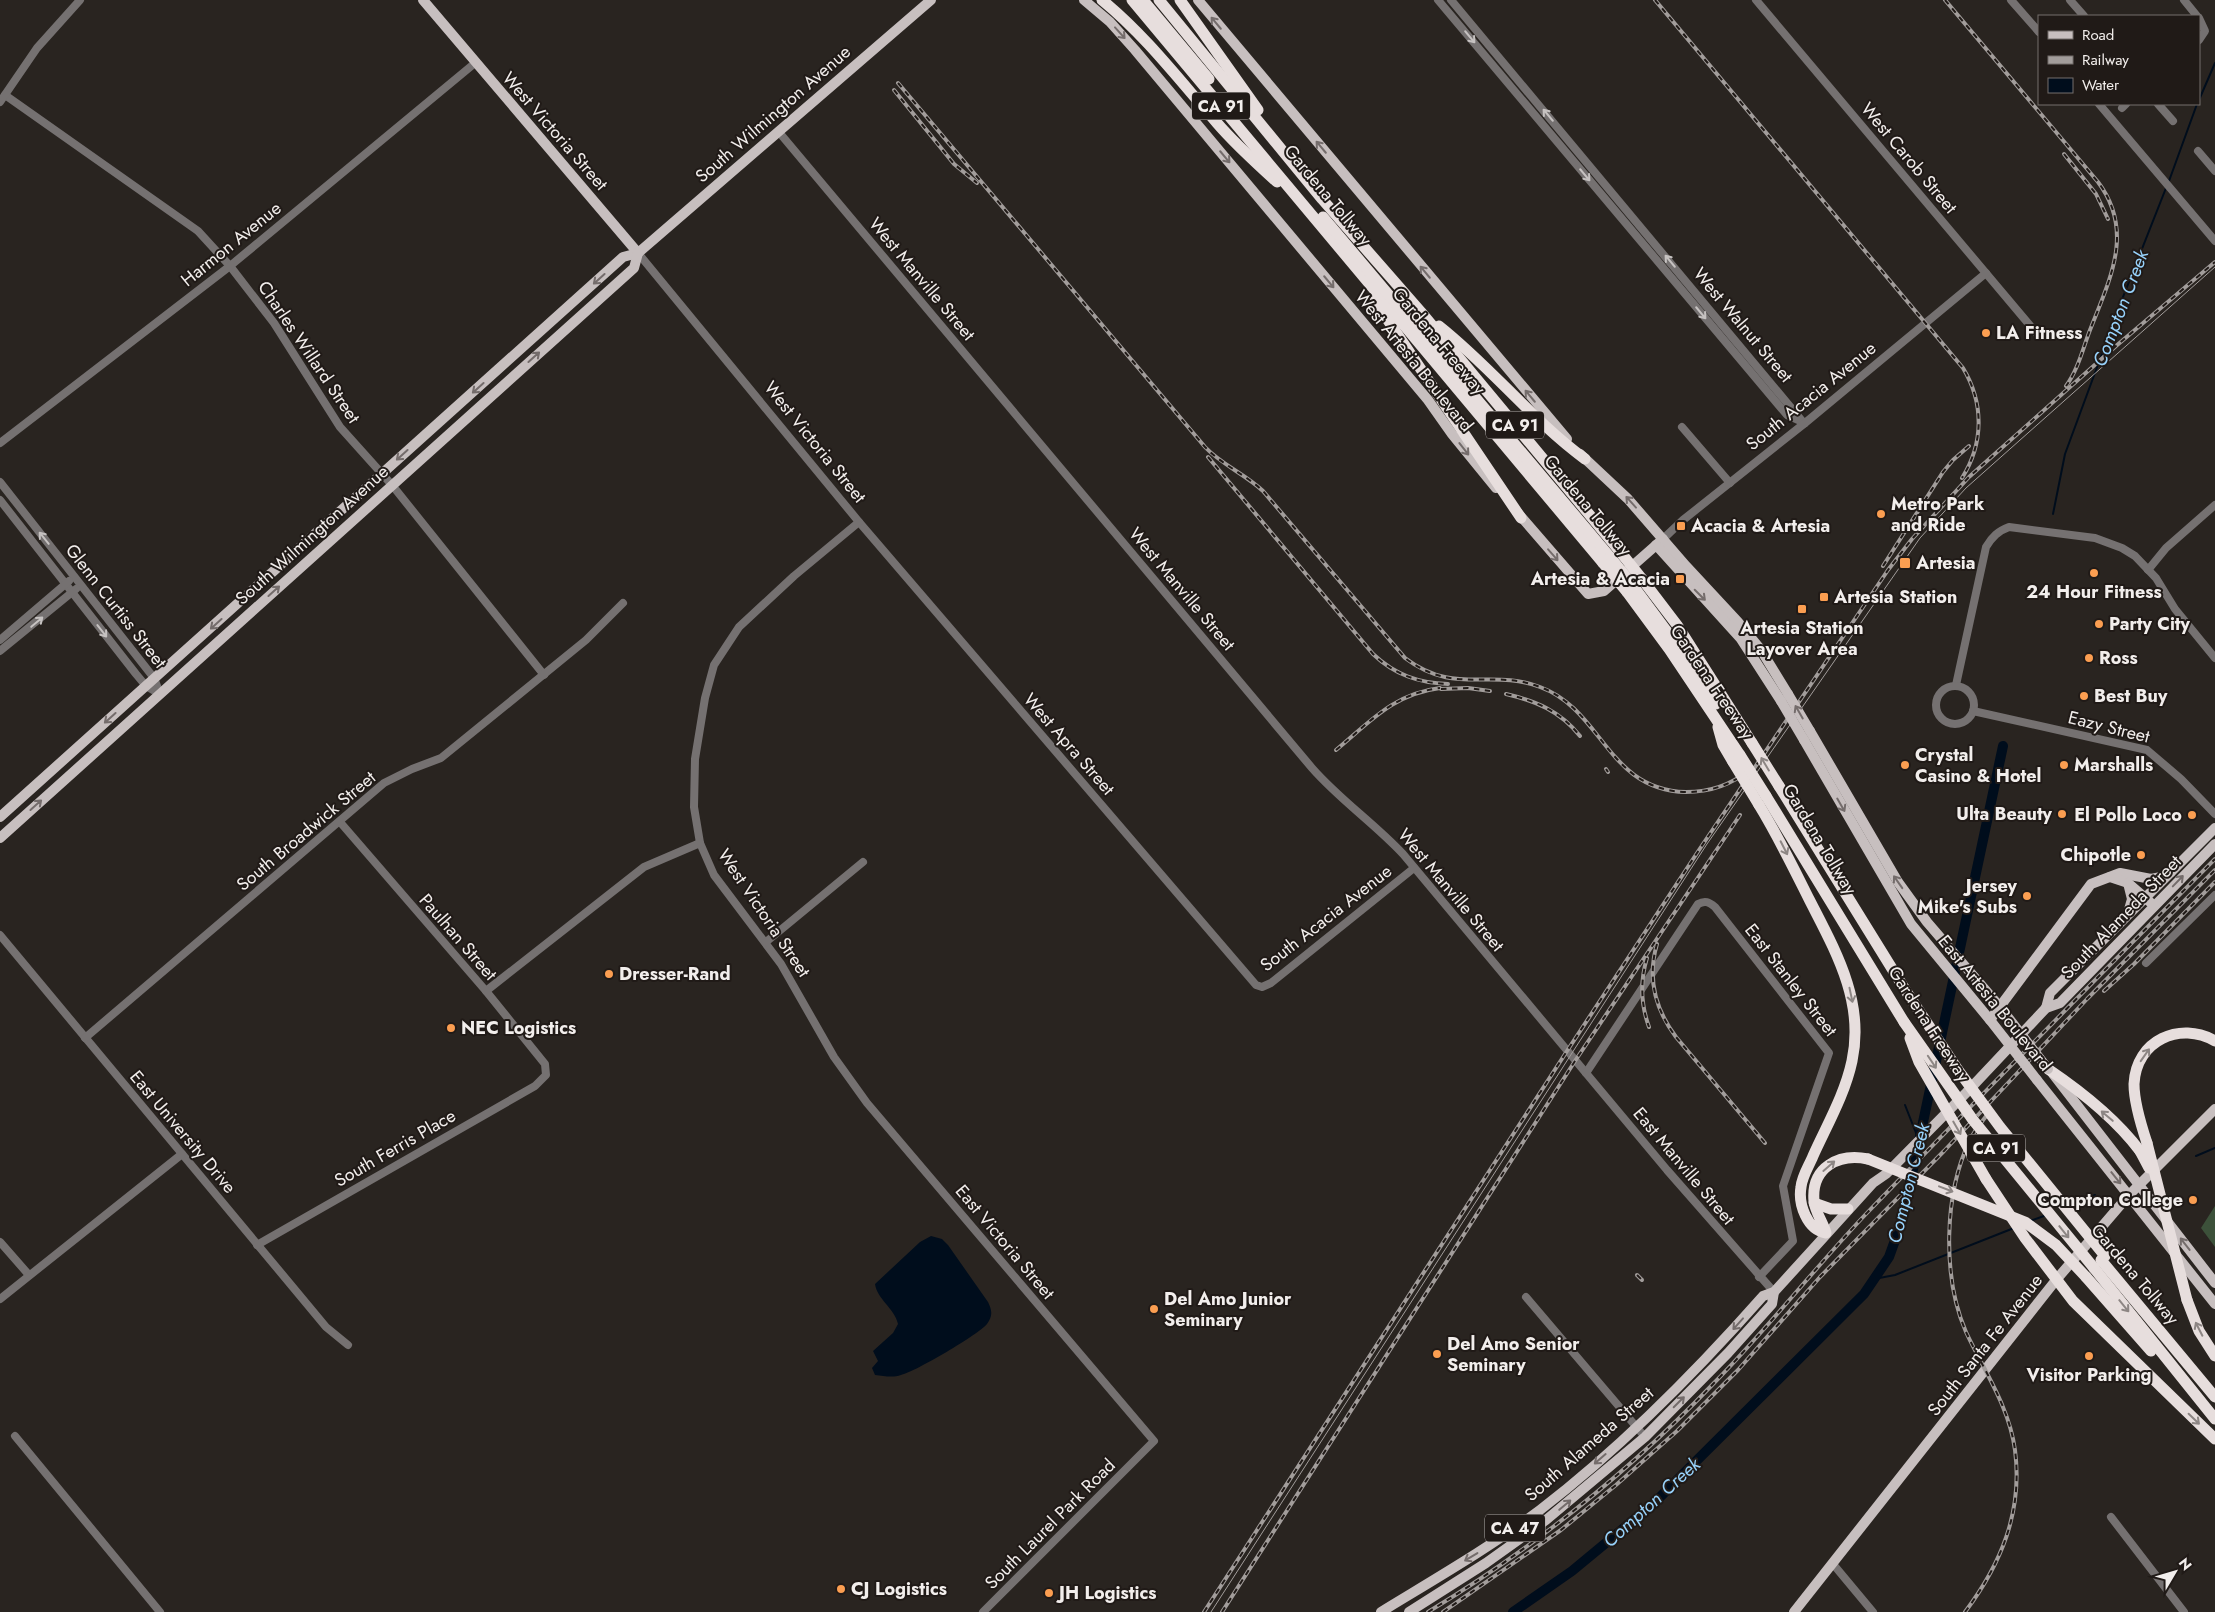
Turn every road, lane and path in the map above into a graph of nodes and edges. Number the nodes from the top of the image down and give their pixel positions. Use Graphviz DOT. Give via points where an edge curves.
graph roads {
  1 [pos="80,0"];
  2 [pos="423,0"];
  3 [pos="930,0"];
  4 [pos="1084,0"];
  5 [pos="1102,0"];
  6 [pos="1132,0"];
  7 [pos="1143,0"];
  8 [pos="1150,0"];
  9 [pos="1159,0"];
  10 [pos="1180,0"];
  11 [pos="1198,0"];
  12 [pos="1438,0"];
  13 [pos="1451,0"];
  14 [pos="1756,0"];
  15 [pos="2011,0"];
  16 [pos="2070,0"];
  17 [pos="2184,0"];
  18 [pos="2083,15"];
  19 [pos="2196,15"];
  20 [pos="2200,21"];
  21 [pos="2038,31"];
  22 [pos="2200,38"];
  23 [pos="1503,62"];
  24 [pos="475,63"];
  25 [pos="1496,68"];
  26 [pos="2,99"];
  27 [pos="2101,105"];
  28 [pos="2159,105"];
  29 [pos="2173,121"];
  30 [pos="778,130"];
  31 [pos="2198,151"];
  32 [pos="1582,155"];
  33 [pos="1574,162"];
  34 [pos="2215,171"];
  35 [pos="1322,199"];
  36 [pos="1309,212"];
  37 [pos="2215,241"];
  38 [pos="1338,248"];
  39 [pos="638,253"];
  40 [pos="230,266"];
  41 [pos="1986,273"];
  42 [pos="1692,287"];
  43 [pos="1684,293"];
  44 [pos="1421,312"];
  45 [pos="2038,335"];
  46 [pos="1749,355"];
  47 [pos="1742,361"];
  48 [pos="1805,423"];
  49 [pos="1682,427"];
  50 [pos="0,443"];
  51 [pos="1585,459"];
  52 [pos="382,474"];
  53 [pos="0,482"];
  54 [pos="1730,483"];
  55 [pos="392,485"];
  56 [pos="0,500"];
  57 [pos="2215,505"];
  58 [pos="1522,518"];
  59 [pos="859,522"];
  60 [pos="1609,538"];
  61 [pos="1660,542"];
  62 [pos="1610,556"];
  63 [pos="2148,570"];
  64 [pos="74,576"];
  65 [pos="66,584"];
  66 [pos="81,585"];
  67 [pos="1634,586"];
  68 [pos="72,592"];
  69 [pos="623,602"];
  70 [pos="0,640"];
  71 [pos="0,651"];
  72 [pos="0,657"];
  73 [pos="2215,658"];
  74 [pos="544,675"];
  75 [pos="154,678"];
  76 [pos="146,686"];
  77 [pos="1956,686"];
  78 [pos="160,694"];
  79 [pos="1974,711"];
  80 [pos="1743,753"];
  81 [pos="1768,795"];
  82 [pos="2215,814"];
  83 [pos="0,817"];
  84 [pos="340,822"];
  85 [pos="2215,828"];
  86 [pos="0,838"];
  87 [pos="700,843"];
  88 [pos="2215,844"];
  89 [pos="863,862"];
  90 [pos="1414,868"];
  91 [pos="1884,870"];
  92 [pos="2171,872"];
  93 [pos="2109,877"];
  94 [pos="2128,883"];
  95 [pos="2215,895"];
  96 [pos="2145,898"];
  97 [pos="2154,906"];
  98 [pos="2127,916"];
  99 [pos="0,935"];
  100 [pos="766,942"];
  101 [pos="1861,951"];
  102 [pos="2146,963"];
  103 [pos="1256,986"];
  104 [pos="486,991"];
  105 [pos="2002,1004"];
  106 [pos="2046,1008"];
  107 [pos="1901,1017"];
  108 [pos="1990,1020"];
  109 [pos="85,1038"];
  110 [pos="2215,1040"];
  111 [pos="824,1041"];
  112 [pos="1572,1058"];
  113 [pos="2048,1069"];
  114 [pos="1586,1073"];
  115 [pos="546,1075"];
  116 [pos="2215,1109"];
  117 [pos="2144,1147"];
  118 [pos="182,1154"];
  119 [pos="2139,1184"];
  120 [pos="2129,1194"];
  121 [pos="1814,1203"];
  122 [pos="1848,1209"];
  123 [pos="1826,1233"];
  124 [pos="0,1242"];
  125 [pos="257,1245"];
  126 [pos="2097,1266"];
  127 [pos="29,1275"];
  128 [pos="1759,1277"];
  129 [pos="2056,1280"];
  130 [pos="2215,1283"];
  131 [pos="1774,1292"];
  132 [pos="1526,1297"];
  133 [pos="0,1299"];
  134 [pos="2215,1304"];
  135 [pos="348,1345"];
  136 [pos="2215,1356"];
  137 [pos="2215,1388"];
  138 [pos="2215,1397"];
  139 [pos="2215,1420"];
  140 [pos="1637,1427"];
  141 [pos="14,1436"];
  142 [pos="1645,1437"];
  143 [pos="2215,1439"];
  144 [pos="1138,1457"];
  145 [pos="2112,1517"];
  146 [pos="1833,1564"];
  147 [pos="1432,1581"];
  148 [pos="1439,1592"];
  149 [pos="160,1612"];
  150 [pos="983,1612"];
  151 [pos="1381,1612"];
  152 [pos="1409,1612"];
  153 [pos="1794,1612"];
  154 [pos="1873,1612"];
  155 [pos="2184,1612"];
  1 -- 26 [label="street" via="37,48"];
  2 -- 24 [label="main road, West Victoria Street"];
  3 -- 30 [label="main road, South Wilmington Avenue"];
  4 -- 58 [label="main road, West Artesia Boulevard, one-way" via="1135,50 1428,400 1482,472"];
  5 -- 36 [label="highway" via="1149,44 1244,151"];
  6 -- 36 [label="highway, Gardena Freeway / CA 91"];
  7 -- 62 [label="highway, Gardena Tollway"];
  8 -- 60 [label="highway, Gardena Tollway" via="1599,537"];
  9 -- 35 [label="highway, Gardena Freeway / CA 91"];
  10 -- 35 [label="highway"];
  51 -- 11 [label="main road, one-way"];
  12 -- 25 [label="street, West Walnut Street, one-way"];
  13 -- 23 [label="street, West Walnut Street"];
  14 -- 41 [label="street, West Carob Street"];
  15 -- 21 [label="street"];
  16 -- 18 [label="street"];
  17 -- 19 [label="street"];
  20 -- 22 [label="street" via="2205,31"];
  23 -- 25 [label="street"];
  32 -- 23 [label="street, West Walnut Street, one-way"];
  24 -- 39 [label="main road, West Victoria Street"];
  24 -- 40 [label="street, Harmon Avenue"];
  25 -- 33 [label="street, West Walnut Street"];
  26 -- 40 [label="street, Charles Willard Street" via="198,231"];
  27 -- 37 [label="street"];
  28 -- 29 [label="street"];
  30 -- 39 [label="main road, South Wilmington Avenue"];
  30 -- 90 [label="street, West Manville Street" via="1312,768 1392,842"];
  31 -- 34 [label="street"];
  32 -- 33 [label="street"];
  42 -- 32 [label="street, West Walnut Street, one-way"];
  33 -- 43 [label="street, West Walnut Street, one-way"];
  35 -- 44 [label="highway, Gardena Freeway / CA 91"];
  36 -- 38 [label="highway, Gardena Freeway / CA 91"];
  38 -- 58 [label="highway"];
  38 -- 62 [label="highway, Gardena Freeway / CA 91"];
  39 -- 52 [label="main road, South Wilmington Avenue, one-way" via="623,257"];
  55 -- 39 [label="main road, South Wilmington Avenue, one-way" via="634,268"];
  39 -- 59 [label="street, West Victoria Street"];
  40 -- 50 [label="street, Harmon Avenue"];
  40 -- 52 [label="street, Charles Willard Street" via="274,323 340,427"];
  41 -- 45 [label="street, West Carob Street"];
  41 -- 48 [label="street, South Acacia Avenue"];
  42 -- 43 [label="street"];
  42 -- 46 [label="street, West Walnut Street"];
  43 -- 47 [label="street, West Walnut Street, one-way"];
  44 -- 51 [label="highway" via="1462,344 1560,441"];
  44 -- 60 [label="highway, Gardena Freeway / CA 91"];
  46 -- 47 [label="street"];
  46 -- 48 [label="street, West Walnut Street"];
  47 -- 48 [label="street, West Walnut Street" via="1787,415"];
  48 -- 54 [label="street, South Acacia Avenue"];
  49 -- 54 [label="street"];
  61 -- 51 [label="main road, one-way" via="1628,499"];
  52 -- 55 [label="street, Charles Willard Street"];
  52 -- 75 [label="main road, South Wilmington Avenue, one-way"];
  64 -- 53 [label="street, Glenn Curtiss Street, one-way"];
  54 -- 61 [label="street, South Acacia Avenue"];
  55 -- 74 [label="street, Charles Willard Street"];
  78 -- 55 [label="main road, South Wilmington Avenue, one-way"];
  56 -- 65 [label="street, Glenn Curtiss Street"];
  57 -- 63 [label="street" via="2166,548"];
  58 -- 61 [label="main road, West Artesia Boulevard, one-way" via="1588,594 1604,591"];
  59 -- 87 [label="street, West Victoria Street" via="739,627 714,665 695,759 694,807"];
  59 -- 103 [label="street, West Apra Street"];
  60 -- 62 [label="highway, Gardena Freeway / CA 91"];
  61 -- 91 [label="main road, East Artesia Boulevard, bridge" via="1761,650"];
  62 -- 67 [label="highway, Gardena Freeway / CA 91, bridge"];
  62 -- 67 [label="highway, Gardena Freeway / CA 91, bridge"];
  63 -- 73 [label="street"];
  63 -- 77 [label="street" via="2135,556 2110,542 2009,527 2001,530 1986,546"];
  64 -- 65 [label="street"];
  64 -- 66 [label="street, Glenn Curtiss Street"];
  65 -- 68 [label="street, Glenn Curtiss Street"];
  65 -- 70 [label="street"];
  66 -- 68 [label="street"];
  66 -- 75 [label="street, Glenn Curtiss Street"];
  67 -- 80 [label="highway, Gardena Freeway / CA 91" via="1682,632"];
  67 -- 80 [label="highway, Gardena Freeway / CA 91" via="1669,649 1715,716 1723,745"];
  71 -- 68 [label="street, one-way"];
  68 -- 76 [label="street, Glenn Curtiss Street, one-way"];
  69 -- 74 [label="street, South Broadwick Street" via="586,640"];
  71 -- 72 [label="street"];
  74 -- 84 [label="street, South Broadwick Street" via="442,758 384,783"];
  75 -- 76 [label="main road, South Wilmington Avenue"];
  75 -- 78 [label="street, Glenn Curtiss Street"];
  76 -- 78 [label="street, Glenn Curtiss Street"];
  76 -- 83 [label="main road, South Wilmington Avenue, one-way"];
  77 -- 79 [label="street" via="1971,694"];
  77 -- 79 [label="street" via="1948,687 1939,695 1936,702 1939,715 1944,721 1956,724 1967,720"];
  86 -- 78 [label="main road, South Wilmington Avenue, one-way"];
  79 -- 82 [label="street, Eazy Street" via="2147,750"];
  80 -- 81 [label="highway, Gardena Freeway / CA 91, bridge"];
  80 -- 81 [label="highway, bridge"];
  81 -- 101 [label="highway, Gardena Tollway" via="1860,938"];
  81 -- 123 [label="highway, one-way" via="1776,834 1839,958 1854,1010 1852,1061 1843,1090 1801,1186 1801,1202 1807,1218"];
  81 -- 126 [label="highway, Gardena Freeway / CA 91, bridge" via="1800,822 1903,993"];
  84 -- 104 [label="street, Paulhan Street"];
  84 -- 109 [label="street, South Broadwick Street"];
  85 -- 92 [label="main road, South Alameda Street"];
  87 -- 100 [label="street, West Victoria Street" via="714,875"];
  87 -- 104 [label="street" via="644,867"];
  97 -- 88 [label="main road, South Alameda Street, one-way"];
  89 -- 100 [label="street"];
  90 -- 103 [label="street, South Acacia Avenue" via="1271,983"];
  90 -- 112 [label="street, West Manville Street"];
  105 -- 91 [label="main road, East Artesia Boulevard, one-way"];
  91 -- 108 [label="main road, East Artesia Boulevard" via="1911,924"];
  92 -- 93 [label="main road" via="2151,878 2128,873"];
  92 -- 96 [label="main road, South Alameda Street"];
  93 -- 94 [label="main road"];
  93 -- 105 [label="main road" via="2085,890"];
  94 -- 96 [label="main road"];
  94 -- 98 [label="main road" via="2132,899"];
  95 -- 102 [label="street"];
  96 -- 97 [label="main road"];
  96 -- 98 [label="main road, South Alameda Street"];
  97 -- 106 [label="main road, South Alameda Street" via="2060,1003"];
  98 -- 106 [label="main road, South Alameda Street" via="2050,993"];
  99 -- 109 [label="street, East University Drive"];
  100 -- 111 [label="street, West Victoria Street"];
  101 -- 107 [label="highway, Gardena Freeway / CA 91"];
  104 -- 115 [label="street, Paulhan Street" via="545,1064"];
  105 -- 108 [label="main road"];
  105 -- 113 [label="main road, East Artesia Boulevard, bridge"];
  106 -- 122 [label="main road, South Alameda Street, bridge" via="1966,1093"];
  107 -- 126 [label="highway, Gardena Freeway / CA 91, one-way, bridge" via="1973,1120"];
  107 -- 129 [label="highway, one-way, bridge" via="1919,1062 1986,1179"];
  108 -- 120 [label="main road, East Artesia Boulevard, one-way, bridge"];
  109 -- 118 [label="street, East University Drive"];
  117 -- 110 [label="highway, one-way" via="2134,1084 2142,1058 2161,1039 2177,1033 2200,1034"];
  111 -- 144 [label="street, East Victoria Street" via="867,1103 1154,1441"];
  112 -- 114 [label="street, East Manville Street"];
  117 -- 113 [label="highway, one-way"];
  113 -- 119 [label="main road, East Artesia Boulevard"];
  114 -- 128 [label="street, East Manville Street"];
  114 -- 128 [label="street, East Stanley Street" via="1698,904 1704,901 1716,906 1830,1053 1783,1186 1793,1241"];
  115 -- 125 [label="street, South Ferris Place" via="535,1086"];
  116 -- 119 [label="main road, South Santa Fe Avenue"];
  136 -- 117 [label="highway, one-way, bridge" via="2199,1331 2187,1300"];
  118 -- 125 [label="street, East University Drive"];
  118 -- 127 [label="street"];
  119 -- 120 [label="main road, South Santa Fe Avenue"];
  130 -- 119 [label="main road, East Artesia Boulevard, one-way"];
  120 -- 129 [label="main road, South Santa Fe Avenue"];
  120 -- 134 [label="main road, East Artesia Boulevard"];
  121 -- 122 [label="highway" via="1831,1209"];
  121 -- 123 [label="highway"];
  121 -- 126 [label="highway, one-way, bridge" via="1816,1182 1827,1166 1842,1158 1868,1159 2025,1222 2056,1245"];
  122 -- 123 [label="main road, South Alameda Street"];
  123 -- 131 [label="main road, South Alameda Street / CA 47"];
  124 -- 127 [label="street"];
  125 -- 135 [label="street, East University Drive" via="326,1327"];
  126 -- 137 [label="highway, Gardena Freeway / CA 91"];
  126 -- 138 [label="highway, Gardena Tollway"];
  126 -- 139 [label="highway, one-way"];
  127 -- 133 [label="street"];
  128 -- 131 [label="street, East Manville Street"];
  129 -- 143 [label="highway, one-way" via="2091,1319"];
  129 -- 146 [label="main road, South Santa Fe Avenue"];
  131 -- 140 [label="main road, South Alameda Street / CA 47, one-way" via="1763,1296 1711,1355"];
  142 -- 131 [label="main road, South Alameda Street / CA 47, one-way" via="1772,1304"];
  132 -- 140 [label="street"];
  140 -- 142 [label="street"];
  140 -- 147 [label="main road, South Alameda Street / CA 47, one-way" via="1540,1510"];
  141 -- 149 [label="street"];
  148 -- 142 [label="main road, South Alameda Street / CA 47, one-way" via="1546,1520"];
  144 -- 150 [label="street, South Laurel Park Road"];
  145 -- 155 [label="street"];
  146 -- 153 [label="main road, South Santa Fe Avenue"];
  146 -- 154 [label="street"];
  147 -- 148 [label="main road"];
  147 -- 151 [label="main road, South Alameda Street / CA 47"];
  148 -- 152 [label="main road, South Alameda Street / CA 47"];
}
